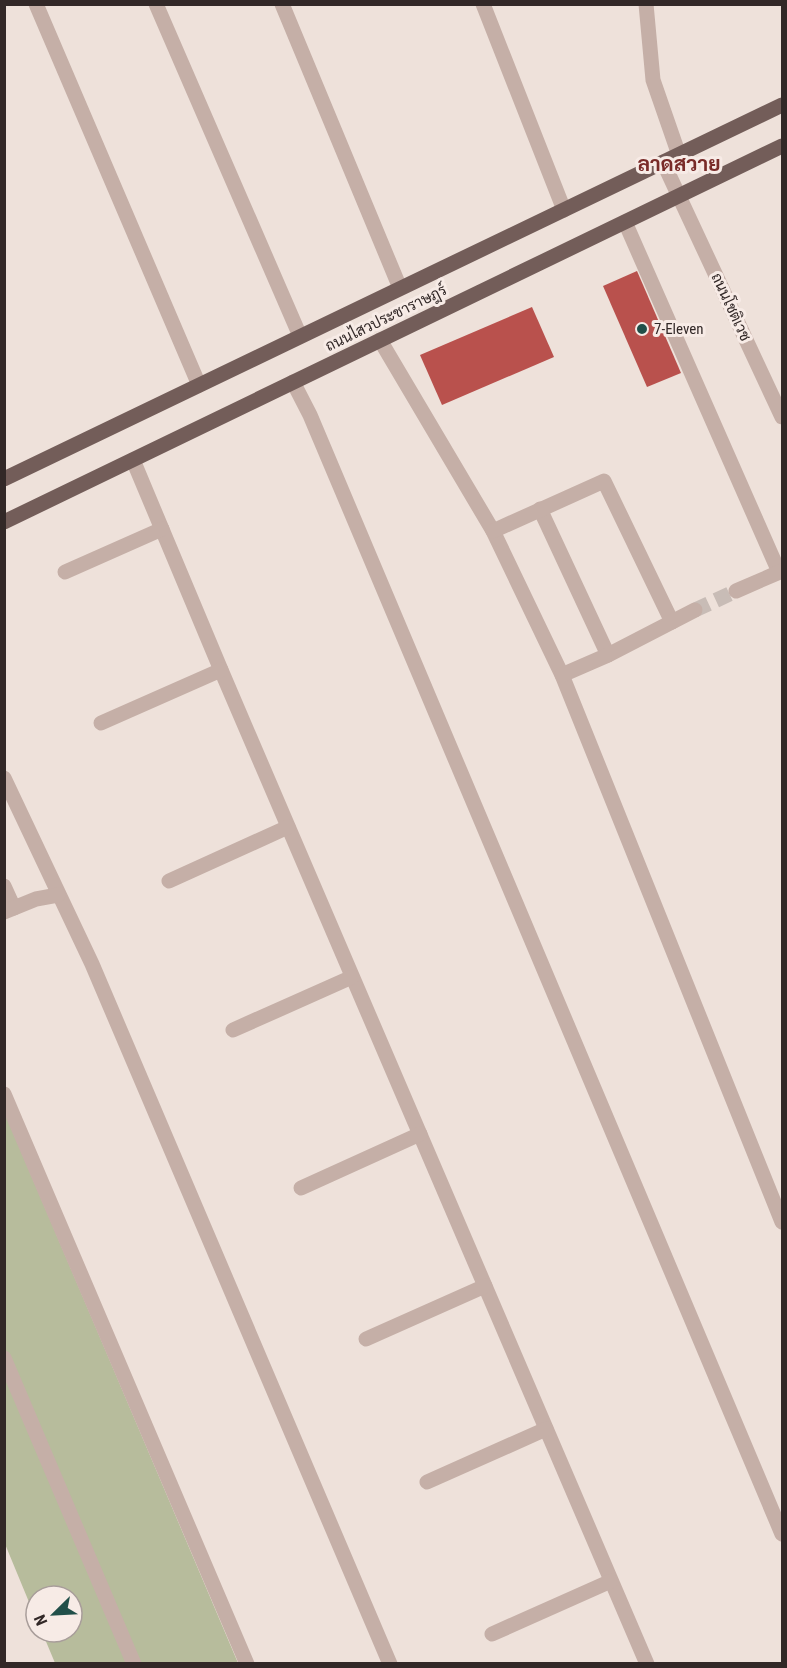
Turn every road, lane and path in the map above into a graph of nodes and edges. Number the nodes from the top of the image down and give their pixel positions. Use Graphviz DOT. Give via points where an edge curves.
graph roads {
  1 [pos="36,4"];
  2 [pos="156,4"];
  3 [pos="282,4"];
  4 [pos="483,4"];
  5 [pos="646,4"];
  6 [pos="783,105"];
  7 [pos="783,146"];
  8 [pos="679,154"];
  9 [pos="663,162"];
  10 [pos="679,196"];
  11 [pos="564,210"];
  12 [pos="625,222"];
  13 [pos="400,288"];
  14 [pos="300,336"];
  15 [pos="380,340"];
  16 [pos="293,382"];
  17 [pos="199,385"];
  18 [pos="783,417"];
  19 [pos="133,460"];
  20 [pos="4,479"];
  21 [pos="540,510"];
  22 [pos="4,522"];
  23 [pos="162,529"];
  24 [pos="494,531"];
  25 [pos="65,572"];
  26 [pos="781,572"];
  27 [pos="736,591"];
  28 [pos="695,610"];
  29 [pos="672,622"];
  30 [pos="608,655"];
  31 [pos="221,670"];
  32 [pos="562,675"];
  33 [pos="101,723"];
  34 [pos="4,778"];
  35 [pos="288,827"];
  36 [pos="169,880"];
  37 [pos="4,886"];
  38 [pos="58,895"];
  39 [pos="9,910"];
  40 [pos="352,977"];
  41 [pos="233,1030"];
  42 [pos="4,1094"];
  43 [pos="420,1134"];
  44 [pos="301,1188"];
  45 [pos="783,1222"];
  46 [pos="485,1286"];
  47 [pos="366,1339"];
  48 [pos="4,1358"];
  49 [pos="546,1429"];
  50 [pos="427,1482"];
  51 [pos="783,1534"];
  52 [pos="611,1581"];
  53 [pos="492,1634"];
  54 [pos="134,1664"];
  55 [pos="248,1664"];
  56 [pos="390,1664"];
  57 [pos="647,1664"];
  1 -- 17 [label="street"];
  2 -- 14 [label="street"];
  3 -- 13 [label="street"];
  4 -- 11 [label="street"];
  5 -- 8 [label="street" via="653,80"];
  6 -- 8 [label="main road, ถนนไสวประชาราษฎร์"];
  7 -- 10 [label="main road, ถนนไสวประชาราษฎร์"];
  8 -- 9 [label="main road, ถนนไสวประชาราษฎร์"];
  9 -- 10 [label="street, ถนนโชติเวช"];
  9 -- 11 [label="main road, ถนนไสวประชาราษฎร์"];
  10 -- 12 [label="main road, ถนนไสวประชาราษฎร์"];
  10 -- 18 [label="street, ถนนโชติเวช"];
  11 -- 13 [label="main road, ถนนไสวประชาราษฎร์"];
  12 -- 15 [label="main road, ถนนไสวประชาราษฎร์"];
  12 -- 26 [label="street"];
  13 -- 14 [label="main road, ถนนไสวประชาราษฎร์"];
  14 -- 17 [label="main road, ถนนไสวประชาราษฎร์"];
  15 -- 16 [label="main road, ถนนไสวประชาราษฎร์"];
  15 -- 24 [label="street"];
  16 -- 19 [label="main road, ถนนไสวประชาราษฎร์"];
  16 -- 51 [label="street"];
  17 -- 20 [label="main road, ถนนไสวประชาราษฎร์"];
  19 -- 22 [label="main road, ถนนไสวประชาราษฎร์"];
  19 -- 23 [label="street"];
  21 -- 24 [label="street"];
  21 -- 29 [label="street" via="604,481"];
  21 -- 30 [label="street"];
  23 -- 25 [label="street"];
  23 -- 31 [label="street"];
  24 -- 32 [label="street"];
  26 -- 27 [label="street"];
  28 -- 29 [label="street"];
  29 -- 30 [label="street"];
  30 -- 32 [label="street"];
  31 -- 33 [label="street"];
  31 -- 35 [label="street"];
  32 -- 45 [label="street"];
  34 -- 38 [label="street"];
  35 -- 36 [label="street"];
  35 -- 40 [label="street"];
  37 -- 39 [label="street"];
  38 -- 39 [label="street"];
  38 -- 56 [label="street" via="92,964"];
  40 -- 41 [label="street"];
  40 -- 43 [label="street"];
  42 -- 55 [label="street"];
  43 -- 44 [label="street"];
  43 -- 46 [label="street"];
  46 -- 47 [label="street"];
  46 -- 49 [label="street"];
  48 -- 54 [label="street"];
  49 -- 50 [label="street"];
  49 -- 52 [label="street"];
  52 -- 53 [label="street"];
  52 -- 57 [label="street"];
}
